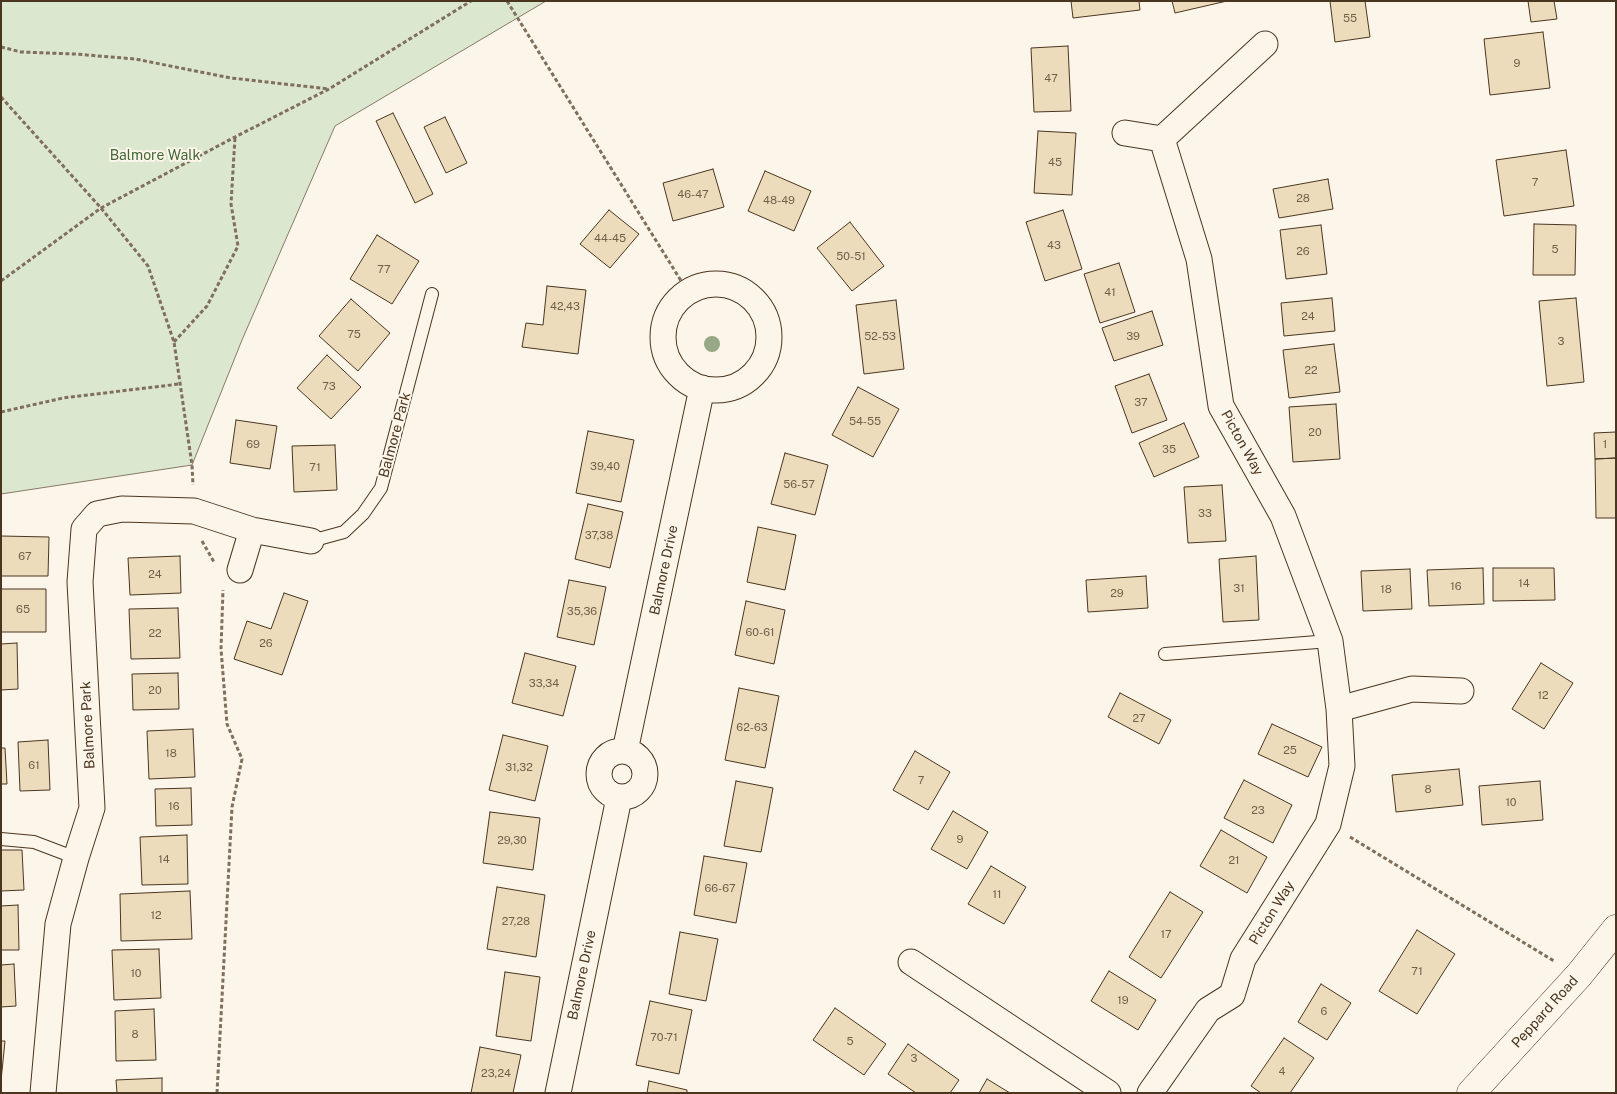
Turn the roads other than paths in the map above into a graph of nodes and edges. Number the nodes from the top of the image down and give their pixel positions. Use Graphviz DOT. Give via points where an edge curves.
graph roads {
  1 [pos="1265,44"];
  2 [pos="1125,133"];
  3 [pos="1162,139"];
  4 [pos="432,294"];
  5 [pos="702,388"];
  6 [pos="252,530"];
  7 [pos="311,541"];
  8 [pos="227,575"];
  9 [pos="1330,641"];
  10 [pos="1166,654"];
  11 [pos="1461,691"];
  12 [pos="1339,709"];
  13 [pos="625,751"];
  14 [pos="619,798"];
  15 [pos="1,839"];
  16 [pos="76,858"];
  17 [pos="1616,929"];
  18 [pos="911,962"];
  19 [pos="43,1093"];
  20 [pos="558,1093"];
  21 [pos="1108,1093"];
  22 [pos="1150,1093"];
  23 [pos="1471,1093"];
  1 -- 3 [label="street"];
  2 -- 3 [label="street"];
  3 -- 9 [label="street, Picton Way" via="1199,259 1221,406 1283,516"];
  4 -- 7 [label="lane, Balmore Park" via="380,488 363,514 344,532"];
  5 -- 5 [label="street" via="684,380 670,364 663,345 664,324 673,306 688,292 707,284 729,284 748,293 762,309 770,329 768,350 760,369 744,383 723,390"];
  5 -- 13 [label="street, Balmore Drive"];
  6 -- 7 [label="street, Balmore Park"];
  6 -- 8 [label="street"];
  6 -- 16 [label="street, Balmore Park" via="194,512 122,509 97,514 84,529 80,582 92,808"];
  9 -- 10 [label="lane"];
  9 -- 12 [label="street, Picton Way"];
  11 -- 12 [label="street" via="1412,689"];
  12 -- 22 [label="street, Picton Way" via="1342,766 1328,824 1242,960 1232,995 1208,1010"];
  13 -- 14 [label="street" via="640,759 644,766 644,782 634,794"];
  13 -- 14 [label="street" via="605,758 598,778 605,791"];
  14 -- 20 [label="street, Balmore Drive"];
  15 -- 16 [label="lane" via="34,842"];
  16 -- 19 [label="street, Balmore Park" via="58,924"];
  17 -- 23 [label="main road, Peppard Road" via="1579,976"];
  18 -- 21 [label="street"];
}
